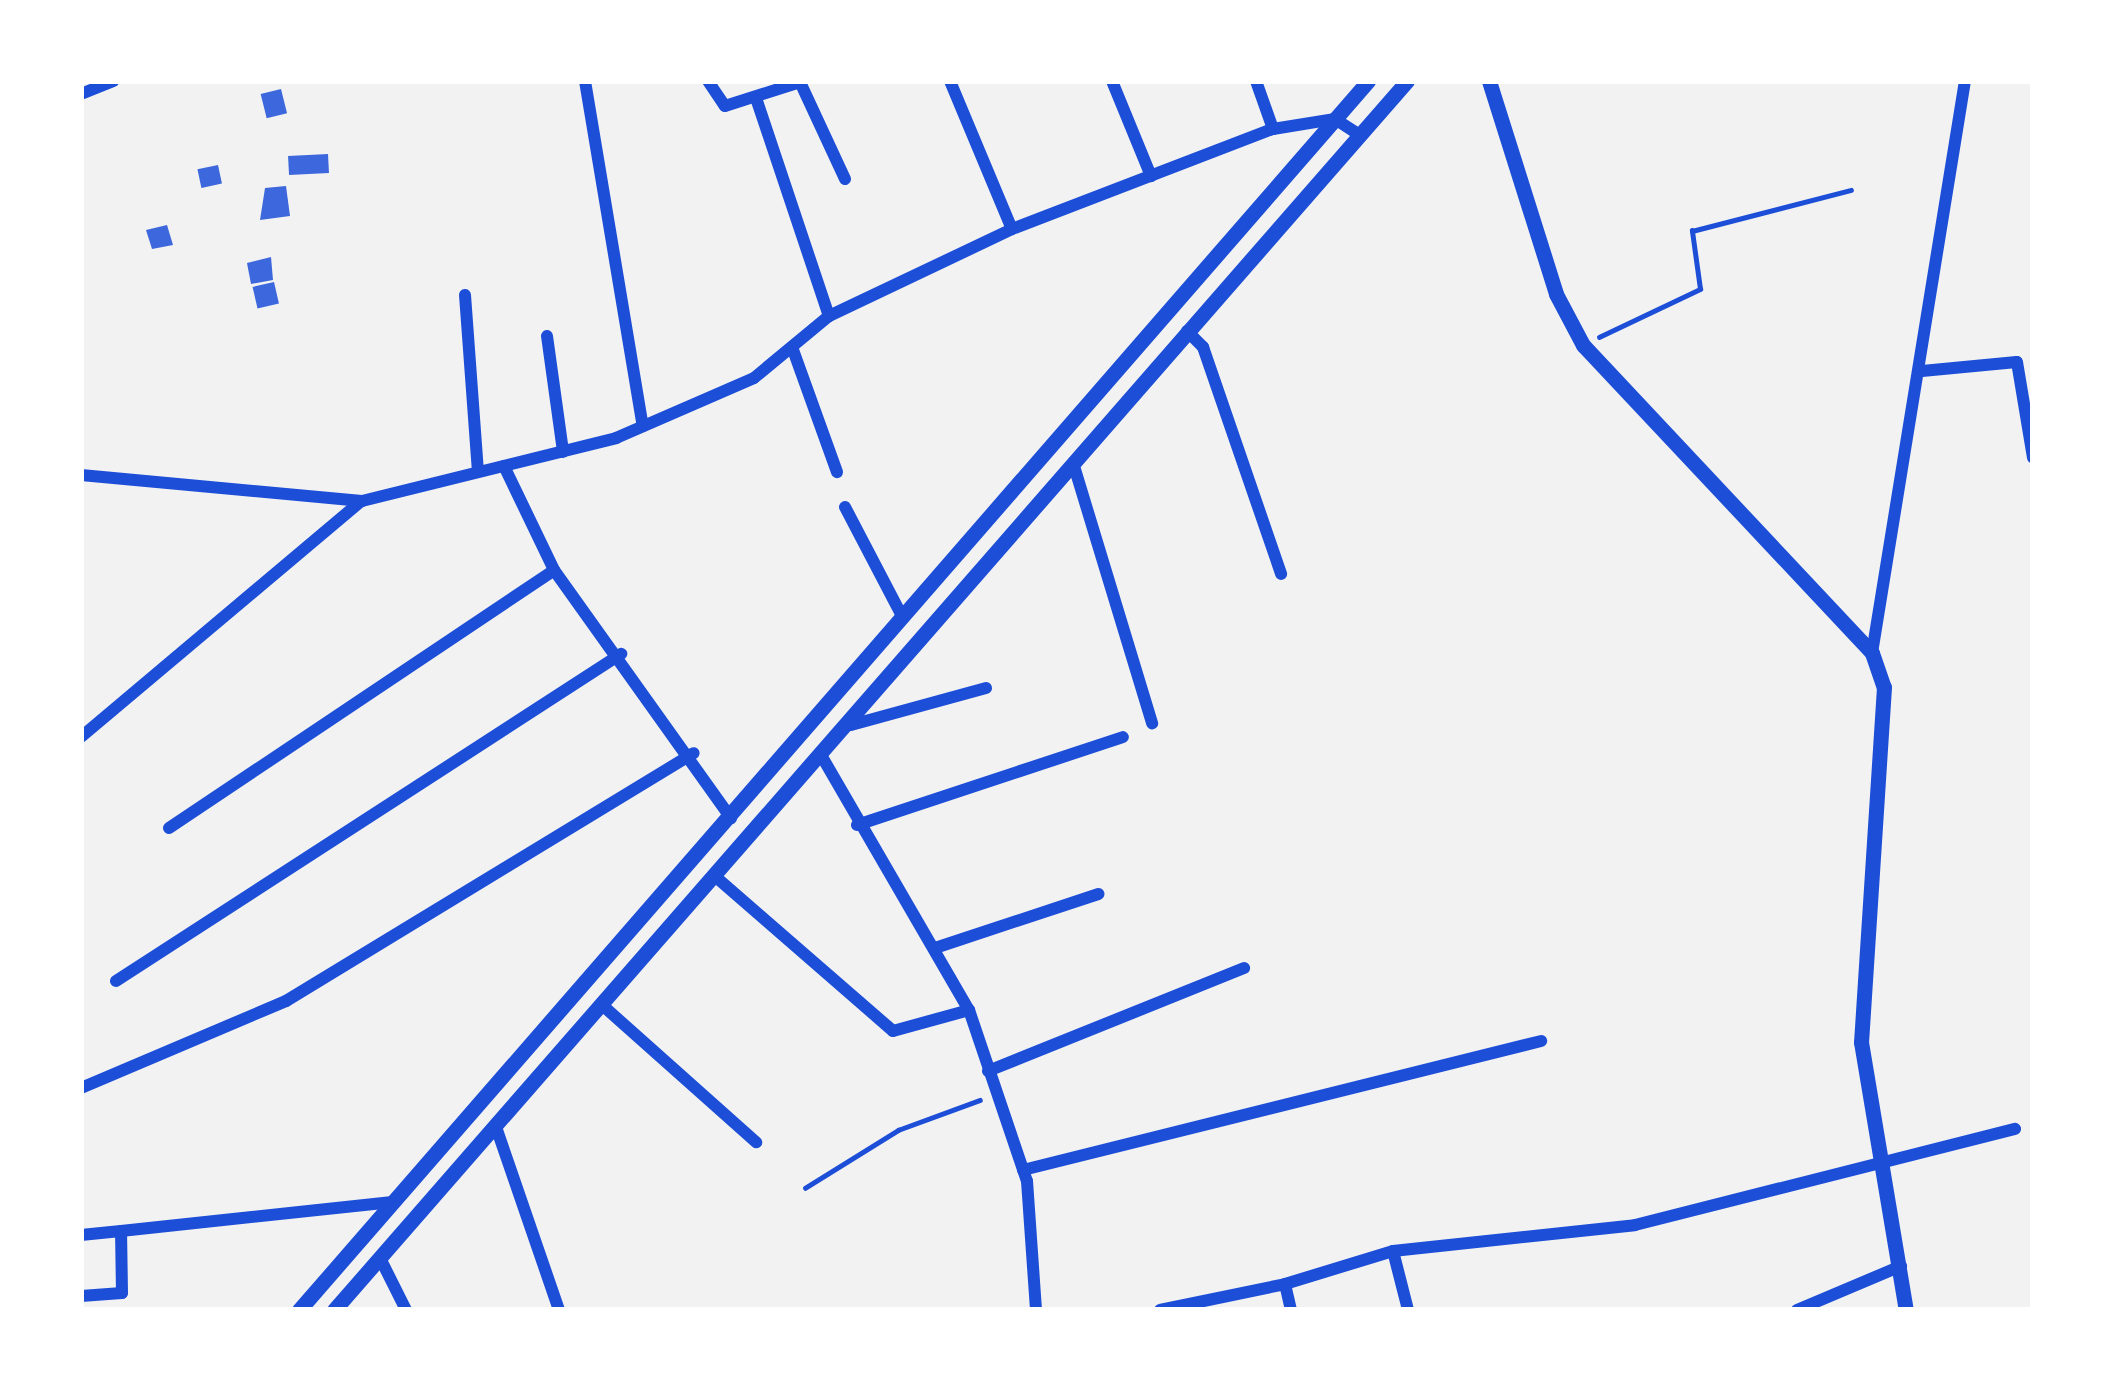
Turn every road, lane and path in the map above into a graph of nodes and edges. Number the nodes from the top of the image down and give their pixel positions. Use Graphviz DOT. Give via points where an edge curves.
graph roads {
  1 [pos="113,81"];
  2 [pos="585,81"];
  3 [pos="708,81"];
  4 [pos="950,81"];
  5 [pos="1112,81"];
  6 [pos="1256,81"];
  7 [pos="1367,81"];
  8 [pos="1408,81"];
  9 [pos="1489,81"];
  10 [pos="1965,81"];
  11 [pos="81,94"];
  12 [pos="757,101"];
  13 [pos="1335,119"];
  14 [pos="1273,129"];
  15 [pos="1361,136"];
  16 [pos="1151,176"];
  17 [pos="845,179"];
  18 [pos="1851,190"];
  19 [pos="1012,229"];
  20 [pos="465,295"];
  21 [pos="829,316"];
  22 [pos="1187,331"];
  23 [pos="547,336"];
  24 [pos="1583,345"];
  25 [pos="792,347"];
  26 [pos="1922,370"];
  27 [pos="643,427"];
  28 [pos="563,452"];
  29 [pos="2033,458"];
  30 [pos="504,466"];
  31 [pos="1074,466"];
  32 [pos="478,472"];
  33 [pos="837,472"];
  34 [pos="81,475"];
  35 [pos="362,501"];
  36 [pos="845,507"];
  37 [pos="554,571"];
  38 [pos="1281,574"];
  39 [pos="903,618"];
  40 [pos="1871,653"];
  41 [pos="620,654"];
  42 [pos="986,688"];
  43 [pos="1152,723"];
  44 [pos="850,725"];
  45 [pos="81,737"];
  46 [pos="1124,737"];
  47 [pos="694,752"];
  48 [pos="821,754"];
  49 [pos="731,818"];
  50 [pos="857,825"];
  51 [pos="169,828"];
  52 [pos="717,878"];
  53 [pos="1098,895"];
  54 [pos="938,947"];
  55 [pos="1244,968"];
  56 [pos="116,981"];
  57 [pos="601,1004"];
  58 [pos="969,1010"];
  59 [pos="1540,1041"];
  60 [pos="988,1071"];
  61 [pos="81,1088"];
  62 [pos="997,1094"];
  63 [pos="496,1127"];
  64 [pos="2015,1129"];
  65 [pos="756,1142"];
  66 [pos="1883,1162"];
  67 [pos="1024,1169"];
  68 [pos="805,1188"];
  69 [pos="392,1202"];
  70 [pos="121,1231"];
  71 [pos="81,1235"];
  72 [pos="1394,1251"];
  73 [pos="380,1258"];
  74 [pos="1900,1266"];
  75 [pos="1285,1284"];
  76 [pos="81,1296"];
  77 [pos="298,1310"];
  78 [pos="334,1310"];
  79 [pos="406,1310"];
  80 [pos="559,1310"];
  81 [pos="1036,1310"];
  82 [pos="1160,1310"];
  83 [pos="1291,1310"];
  84 [pos="1408,1310"];
  85 [pos="1797,1310"];
  86 [pos="1906,1310"];
  1 -- 11 [label="street"];
  2 -- 27 [label="street"];
  3 -- 12 [label="street" via="718,106"];
  4 -- 19 [label="street"];
  5 -- 16 [label="street"];
  6 -- 14 [label="street"];
  7 -- 13 [label="street"];
  8 -- 15 [label="street"];
  9 -- 24 [label="street" via="1556,294"];
  10 -- 26 [label="street"];
  12 -- 17 [label="street" via="806,86"];
  12 -- 21 [label="street"];
  13 -- 14 [label="street"];
  13 -- 15 [label="street"];
  13 -- 39 [label="street"];
  14 -- 16 [label="street"];
  15 -- 22 [label="street"];
  16 -- 19 [label="street"];
  18 -- 24 [label="path" via="1814,191 1692,231 1700,289"];
  19 -- 21 [label="street"];
  20 -- 32 [label="street"];
  21 -- 25 [label="street"];
  22 -- 31 [label="street"];
  22 -- 38 [label="street" via="1203,347"];
  23 -- 28 [label="street"];
  24 -- 40 [label="street"];
  25 -- 27 [label="street" via="754,378"];
  25 -- 33 [label="street"];
  26 -- 29 [label="street" via="2017,362"];
  26 -- 40 [label="street"];
  27 -- 28 [label="street"];
  28 -- 30 [label="street"];
  30 -- 32 [label="street"];
  30 -- 37 [label="street"];
  31 -- 43 [label="street"];
  31 -- 44 [label="street"];
  32 -- 35 [label="street"];
  34 -- 35 [label="street"];
  35 -- 45 [label="street"];
  36 -- 39 [label="street"];
  37 -- 41 [label="street"];
  37 -- 51 [label="street"];
  39 -- 49 [label="street"];
  40 -- 66 [label="street" via="1888,712 1860,947 1861,1042"];
  41 -- 47 [label="street"];
  41 -- 56 [label="street"];
  42 -- 44 [label="street"];
  44 -- 48 [label="street"];
  46 -- 50 [label="street"];
  47 -- 49 [label="street"];
  47 -- 61 [label="street" via="286,1001"];
  48 -- 50 [label="street"];
  48 -- 52 [label="street"];
  49 -- 69 [label="street"];
  50 -- 54 [label="street"];
  52 -- 57 [label="street"];
  52 -- 58 [label="street" via="893,1031"];
  53 -- 54 [label="street"];
  54 -- 58 [label="street"];
  55 -- 60 [label="street"];
  57 -- 63 [label="street"];
  57 -- 65 [label="street"];
  58 -- 60 [label="street"];
  59 -- 67 [label="street"];
  60 -- 62 [label="street"];
  62 -- 67 [label="street"];
  62 -- 68 [label="path" via="898,1130"];
  63 -- 73 [label="street"];
  63 -- 80 [label="street"];
  64 -- 66 [label="street"];
  66 -- 72 [label="street" via="1635,1225"];
  66 -- 74 [label="street"];
  67 -- 81 [label="street"];
  69 -- 70 [label="street"];
  69 -- 77 [label="street"];
  70 -- 71 [label="street"];
  70 -- 76 [label="street" via="122,1293"];
  72 -- 75 [label="street"];
  72 -- 84 [label="street"];
  73 -- 78 [label="street"];
  73 -- 79 [label="street"];
  74 -- 85 [label="street"];
  74 -- 86 [label="street"];
  75 -- 82 [label="street"];
  75 -- 83 [label="street"];
}
